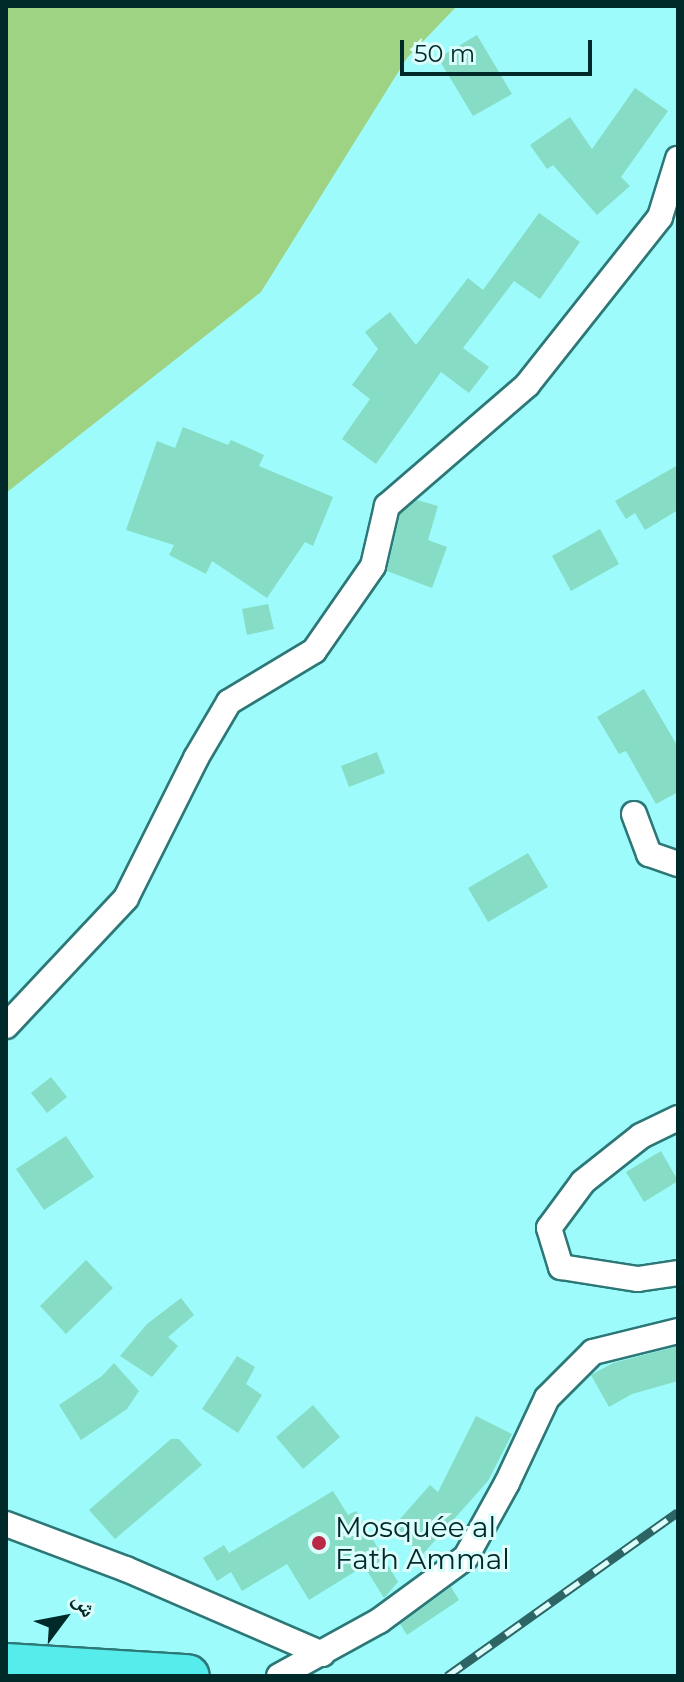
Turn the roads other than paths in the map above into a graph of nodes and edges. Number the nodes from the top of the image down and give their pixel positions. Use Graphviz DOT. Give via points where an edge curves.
graph roads {
  1 [pos="678,159"];
  2 [pos="634,814"];
  3 [pos="678,864"];
  4 [pos="6,1026"];
  5 [pos="678,1118"];
  6 [pos="678,1273"];
  7 [pos="678,1331"];
  8 [pos="6,1524"];
  9 [pos="322,1654"];
  10 [pos="6,1665"];
  11 [pos="188,1676"];
  12 [pos="279,1676"];
  1 -- 4 [label="street" via="660,217 527,385 387,506 373,566 314,651 229,702 126,898"];
  2 -- 3 [label="street" via="649,854"];
  5 -- 6 [label="street" via="641,1136 583,1182 549,1228 561,1267 638,1279"];
  7 -- 9 [label="street" via="593,1352 547,1398 466,1557 379,1621"];
  8 -- 9 [label="street" via="126,1569"];
  9 -- 12 [label="street"];
  10 -- 11 [label="highway"];
}
